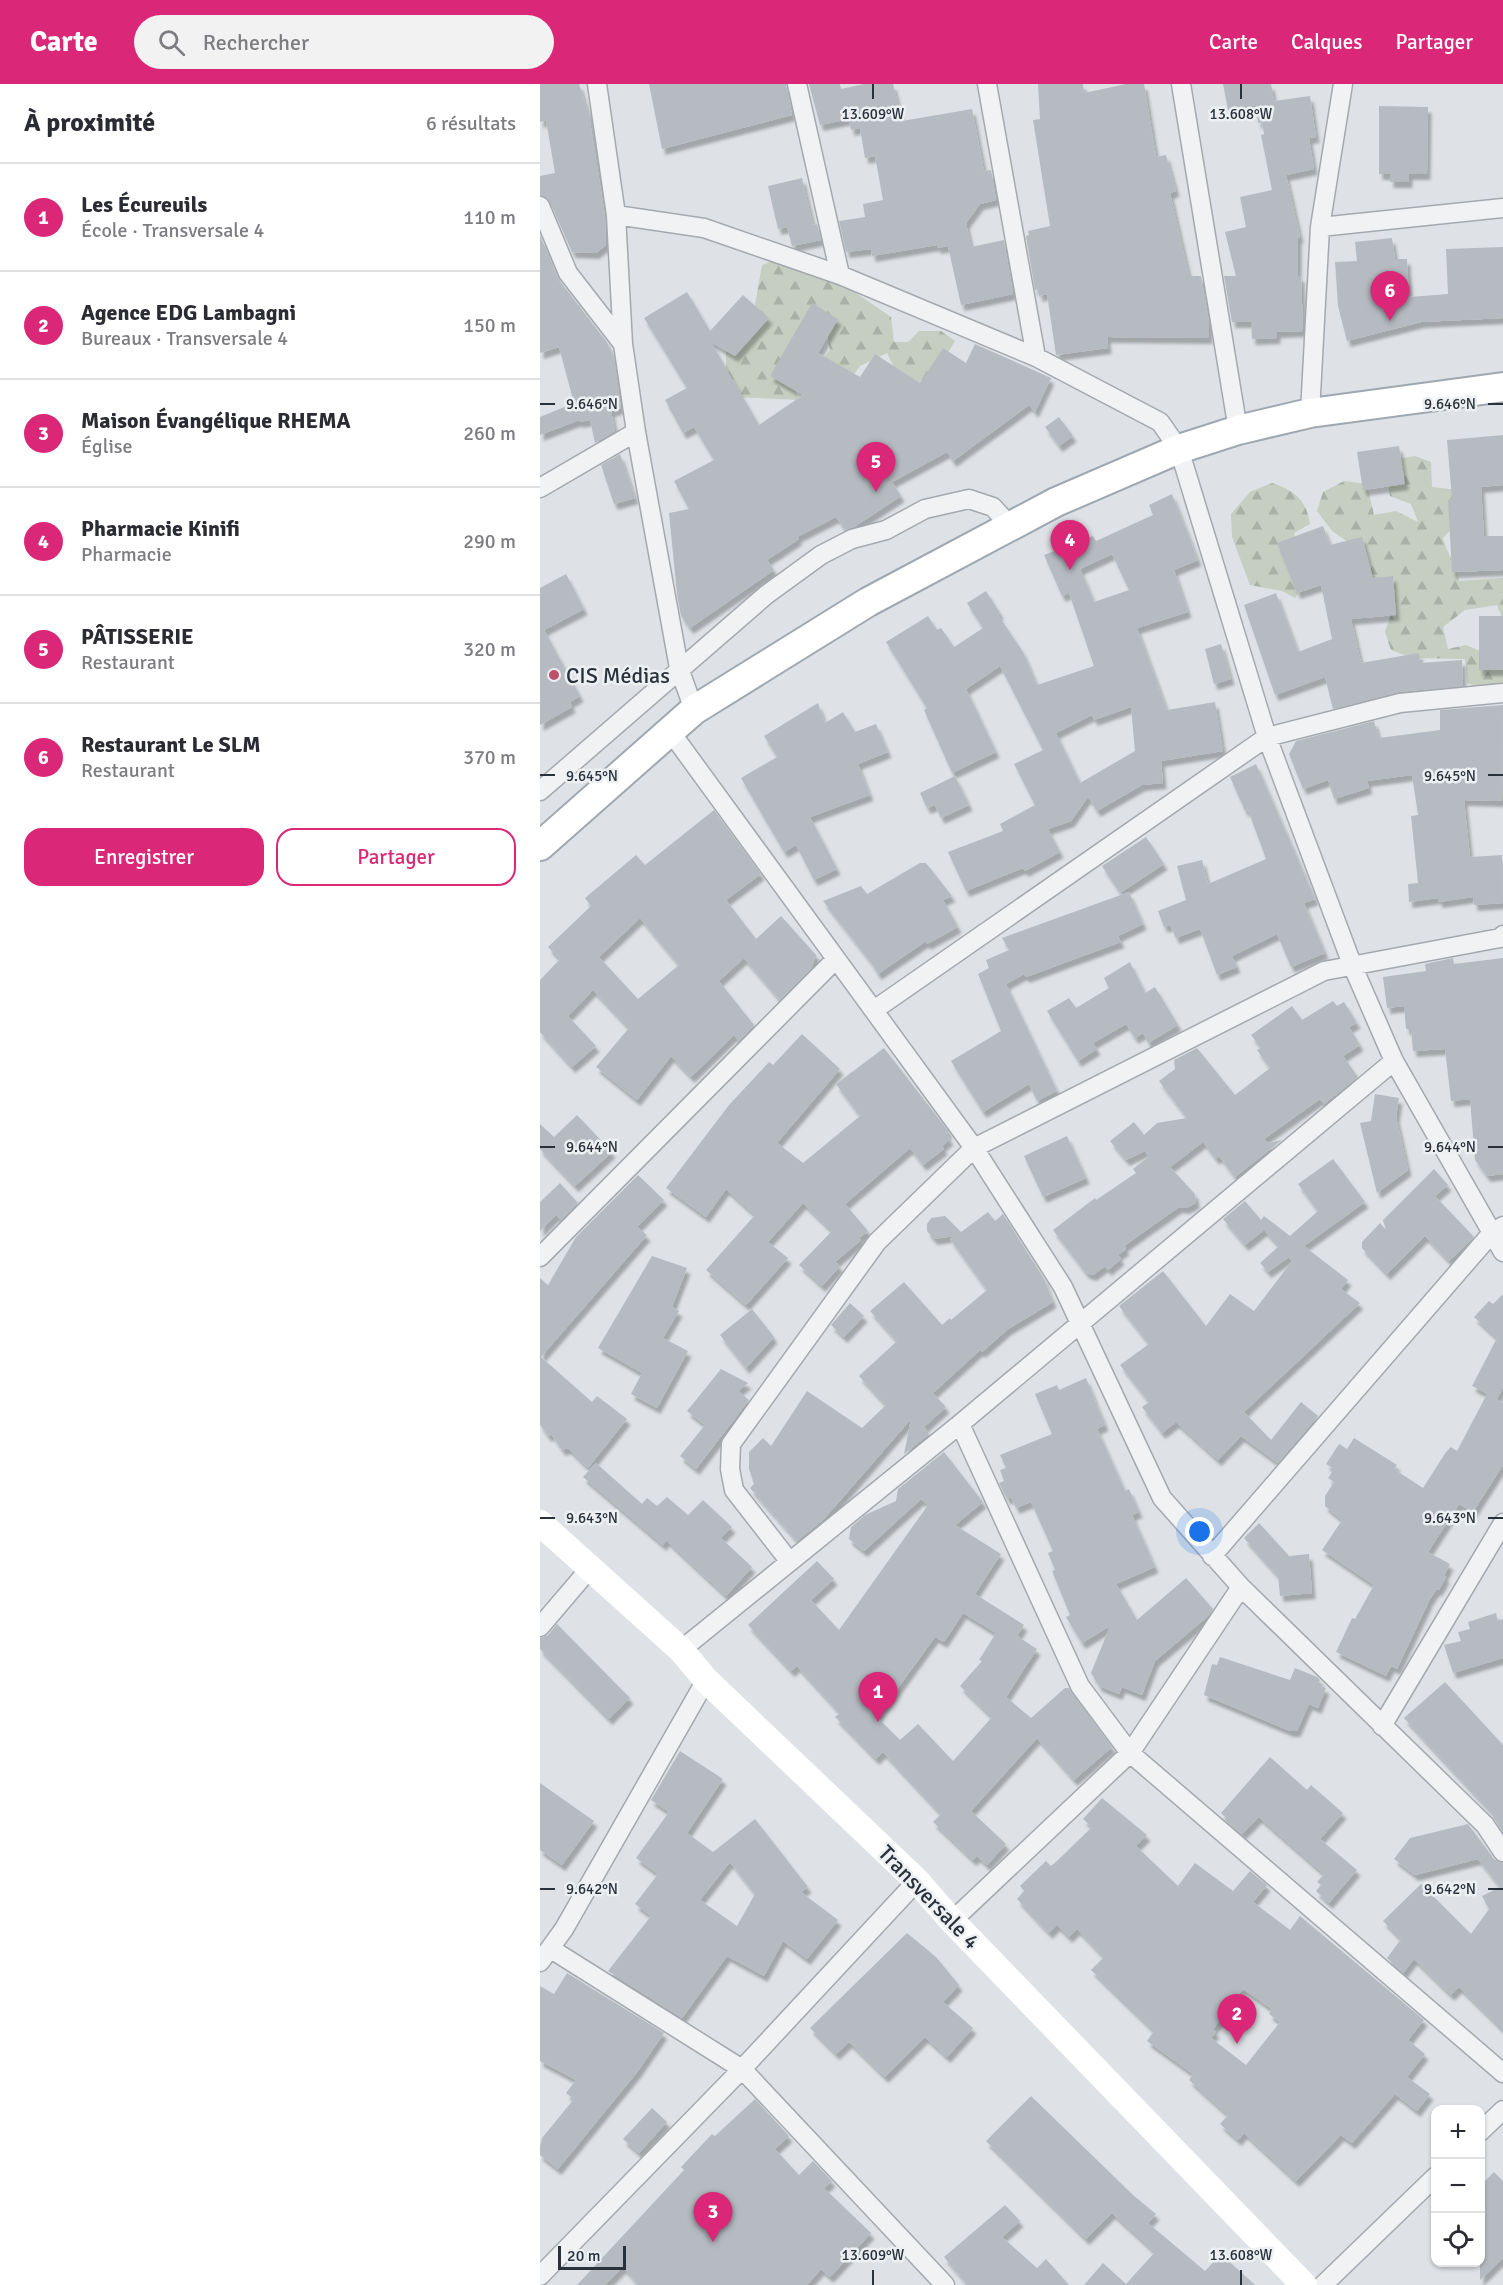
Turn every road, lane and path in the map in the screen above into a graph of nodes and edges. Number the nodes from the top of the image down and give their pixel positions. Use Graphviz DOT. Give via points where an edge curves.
graph roads {
  1 [pos="597,84"];
  2 [pos="796,84"];
  3 [pos="987,84"];
  4 [pos="1181,84"];
  5 [pos="1343,84"];
  6 [pos="540,206"];
  7 [pos="1503,208"];
  8 [pos="616,215"];
  9 [pos="1320,227"];
  10 [pos="840,274"];
  11 [pos="623,344"];
  12 [pos="1036,357"];
  13 [pos="1503,387"];
  14 [pos="1310,413"];
  15 [pos="1238,430"];
  16 [pos="636,432"];
  17 [pos="1179,449"];
  18 [pos="540,488"];
  19 [pos="1010,526"];
  20 [pos="679,668"];
  21 [pos="1503,693"];
  22 [pos="694,710"];
  23 [pos="670,731"];
  24 [pos="1267,737"];
  25 [pos="540,791"];
  26 [pos="540,846"];
  27 [pos="1503,935"];
  28 [pos="837,959"];
  29 [pos="1353,967"];
  30 [pos="874,1010"];
  31 [pos="1394,1061"];
  32 [pos="974,1148"];
  33 [pos="1497,1230"];
  34 [pos="1503,1252"];
  35 [pos="540,1257"];
  36 [pos="1080,1323"];
  37 [pos="960,1424"];
  38 [pos="540,1523"];
  39 [pos="1503,1523"];
  40 [pos="1212,1556"];
  41 [pos="790,1562"];
  42 [pos="591,1567"];
  43 [pos="1241,1587"];
  44 [pos="540,1627"];
  45 [pos="681,1650"];
  46 [pos="706,1680"];
  47 [pos="1382,1726"];
  48 [pos="1130,1753"];
  49 [pos="1503,1852"];
  50 [pos="917,1881"];
  51 [pos="952,1921"];
  52 [pos="546,1956"];
  53 [pos="742,2069"];
  54 [pos="1503,2073"];
  55 [pos="1503,2110"];
  56 [pos="1485,2127"];
  57 [pos="1431,2181"];
  58 [pos="540,2277"];
  59 [pos="945,2285"];
  60 [pos="1304,2285"];
  61 [pos="1323,2285"];
  1 -- 8 [label="street"];
  2 -- 10 [label="street"];
  3 -- 12 [label="street"];
  4 -- 15 [label="street"];
  5 -- 9 [label="street"];
  6 -- 11 [label="street" via="568,273"];
  7 -- 9 [label="street"];
  8 -- 10 [label="street" via="704,228"];
  8 -- 11 [label="street"];
  9 -- 14 [label="street"];
  10 -- 12 [label="street"];
  11 -- 16 [label="street"];
  12 -- 17 [label="street" via="1160,422"];
  13 -- 14 [label="main road"];
  14 -- 15 [label="main road"];
  15 -- 17 [label="main road"];
  16 -- 18 [label="street"];
  16 -- 20 [label="street"];
  17 -- 19 [label="main road"];
  17 -- 24 [label="street"];
  19 -- 20 [label="street" via="993,507 969,499 925,509 886,530 852,539 821,555 766,595"];
  19 -- 22 [label="main road" via="868,602"];
  20 -- 22 [label="street"];
  20 -- 25 [label="street"];
  21 -- 24 [label="street" via="1400,703"];
  22 -- 23 [label="main road"];
  23 -- 26 [label="main road"];
  23 -- 28 [label="street"];
  24 -- 29 [label="street"];
  24 -- 30 [label="street"];
  27 -- 29 [label="street"];
  28 -- 30 [label="street"];
  28 -- 35 [label="street"];
  29 -- 31 [label="street"];
  29 -- 32 [label="street" via="1324,971"];
  30 -- 32 [label="street"];
  31 -- 33 [label="street"];
  31 -- 36 [label="street"];
  32 -- 36 [label="street" via="1063,1287"];
  32 -- 41 [label="street" via="877,1242 732,1444 730,1468 734,1490"];
  33 -- 34 [label="street"];
  33 -- 40 [label="street"];
  36 -- 37 [label="street"];
  36 -- 40 [label="street" via="1162,1498"];
  37 -- 41 [label="street"];
  37 -- 48 [label="street" via="1080,1686"];
  38 -- 42 [label="main road, Transversale 4"];
  39 -- 47 [label="street"];
  40 -- 43 [label="street"];
  41 -- 45 [label="street"];
  42 -- 44 [label="street"];
  42 -- 45 [label="main road, Transversale 4"];
  43 -- 47 [label="street"];
  43 -- 48 [label="street"];
  45 -- 46 [label="main road, Transversale 4"];
  46 -- 50 [label="main road, Transversale 4"];
  46 -- 52 [label="street"];
  47 -- 49 [label="street" via="1485,1825"];
  48 -- 51 [label="street"];
  48 -- 54 [label="street"];
  50 -- 51 [label="main road, Transversale 4"];
  50 -- 53 [label="street"];
  51 -- 60 [label="main road, Transversale 4"];
  52 -- 53 [label="street"];
  53 -- 58 [label="street"];
  53 -- 59 [label="street"];
  55 -- 56 [label="street"];
  57 -- 61 [label="street"];
}
